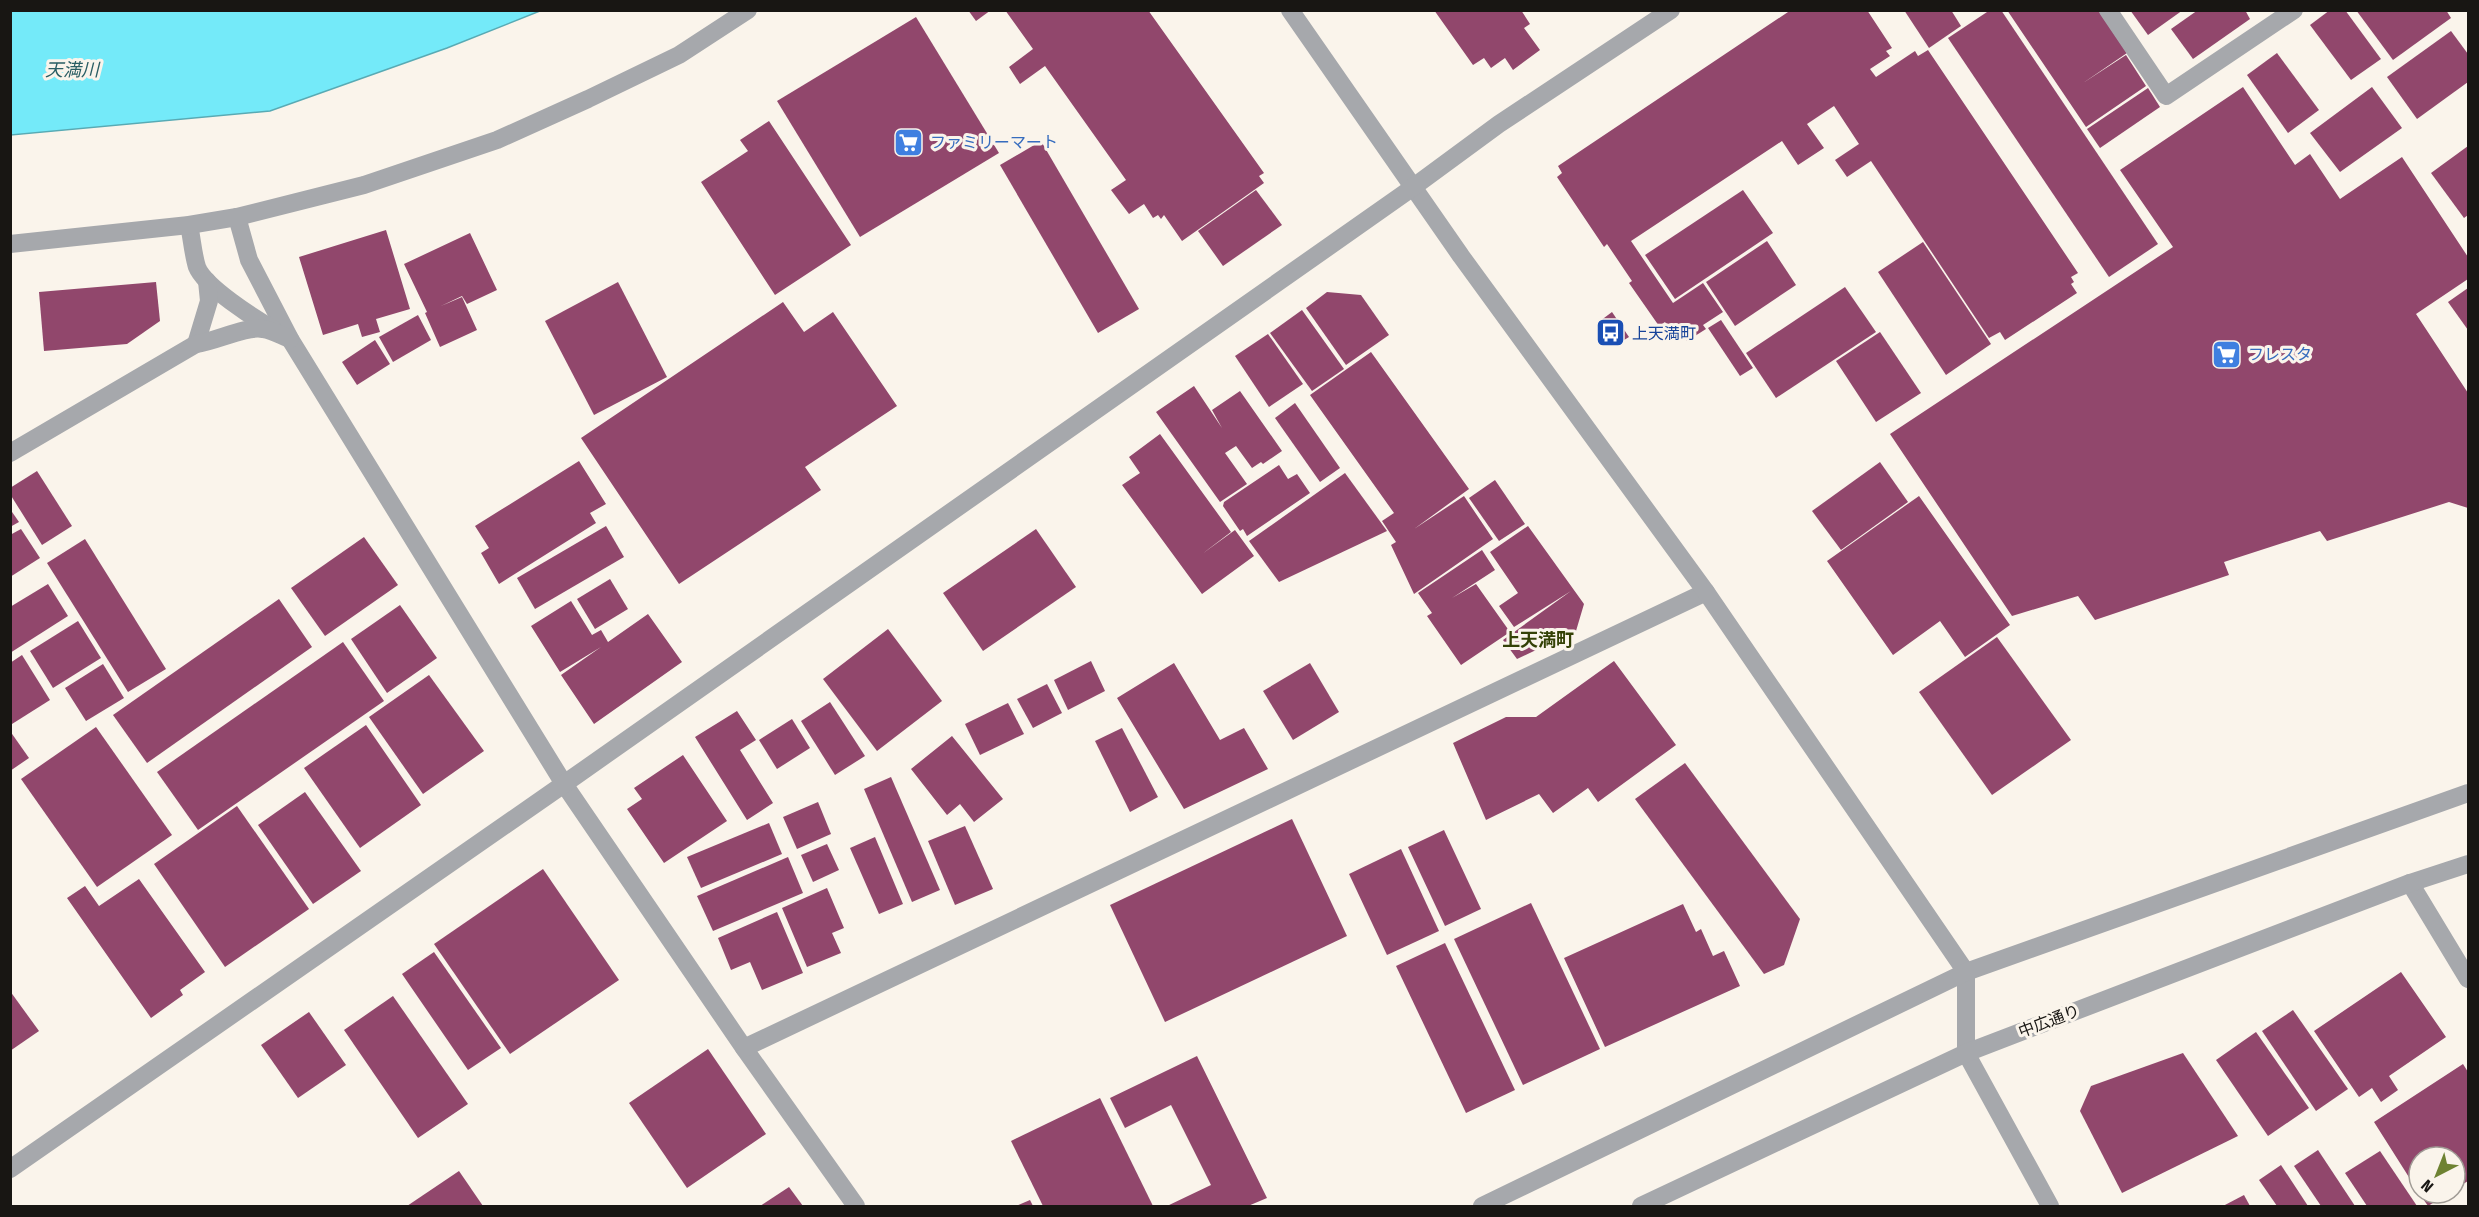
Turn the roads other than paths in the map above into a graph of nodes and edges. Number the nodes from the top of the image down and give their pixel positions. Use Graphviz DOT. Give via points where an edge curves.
graph roads {
  1 [pos="748,10"];
  2 [pos="1290,10"];
  3 [pos="1671,10"];
  4 [pos="2108,10"];
  5 [pos="2294,10"];
  6 [pos="1412,188"];
  7 [pos="237,217"];
  8 [pos="189,225"];
  9 [pos="10,244"];
  10 [pos="207,281"];
  11 [pos="290,339"];
  12 [pos="196,344"];
  13 [pos="10,453"];
  14 [pos="1706,592"];
  15 [pos="564,784"];
  16 [pos="2469,793"];
  17 [pos="2469,864"];
  18 [pos="2410,883"];
  19 [pos="1966,972"];
  20 [pos="2469,979"];
  21 [pos="744,1048"];
  22 [pos="1966,1053"];
  23 [pos="10,1169"];
  24 [pos="856,1206"];
  25 [pos="1482,1206"];
  26 [pos="1641,1206"];
  27 [pos="2050,1206"];
  1 -- 7 [label="street" via="679,55 496,140 364,185"];
  2 -- 6 [label="street"];
  3 -- 6 [label="street" via="1499,124"];
  4 -- 5 [label="street" via="2166,96"];
  6 -- 14 [label="street"];
  6 -- 15 [label="street"];
  7 -- 8 [label="street"];
  7 -- 11 [label="street" via="249,260"];
  8 -- 9 [label="street"];
  8 -- 10 [label="street" via="198,268"];
  10 -- 11 [label="street" via="247,313"];
  10 -- 12 [label="street" via="209,301"];
  11 -- 12 [label="street" via="262,329"];
  11 -- 15 [label="street"];
  12 -- 13 [label="street"];
  14 -- 19 [label="street"];
  14 -- 21 [label="street"];
  15 -- 21 [label="street"];
  15 -- 23 [label="street"];
  16 -- 19 [label="street"];
  17 -- 18 [label="street, 中広通り"];
  18 -- 20 [label="street"];
  18 -- 22 [label="street, 中広通り"];
  19 -- 22 [label="street"];
  19 -- 25 [label="street"];
  21 -- 24 [label="street"];
  22 -- 26 [label="street, 中広通り"];
  22 -- 27 [label="street"];
}
